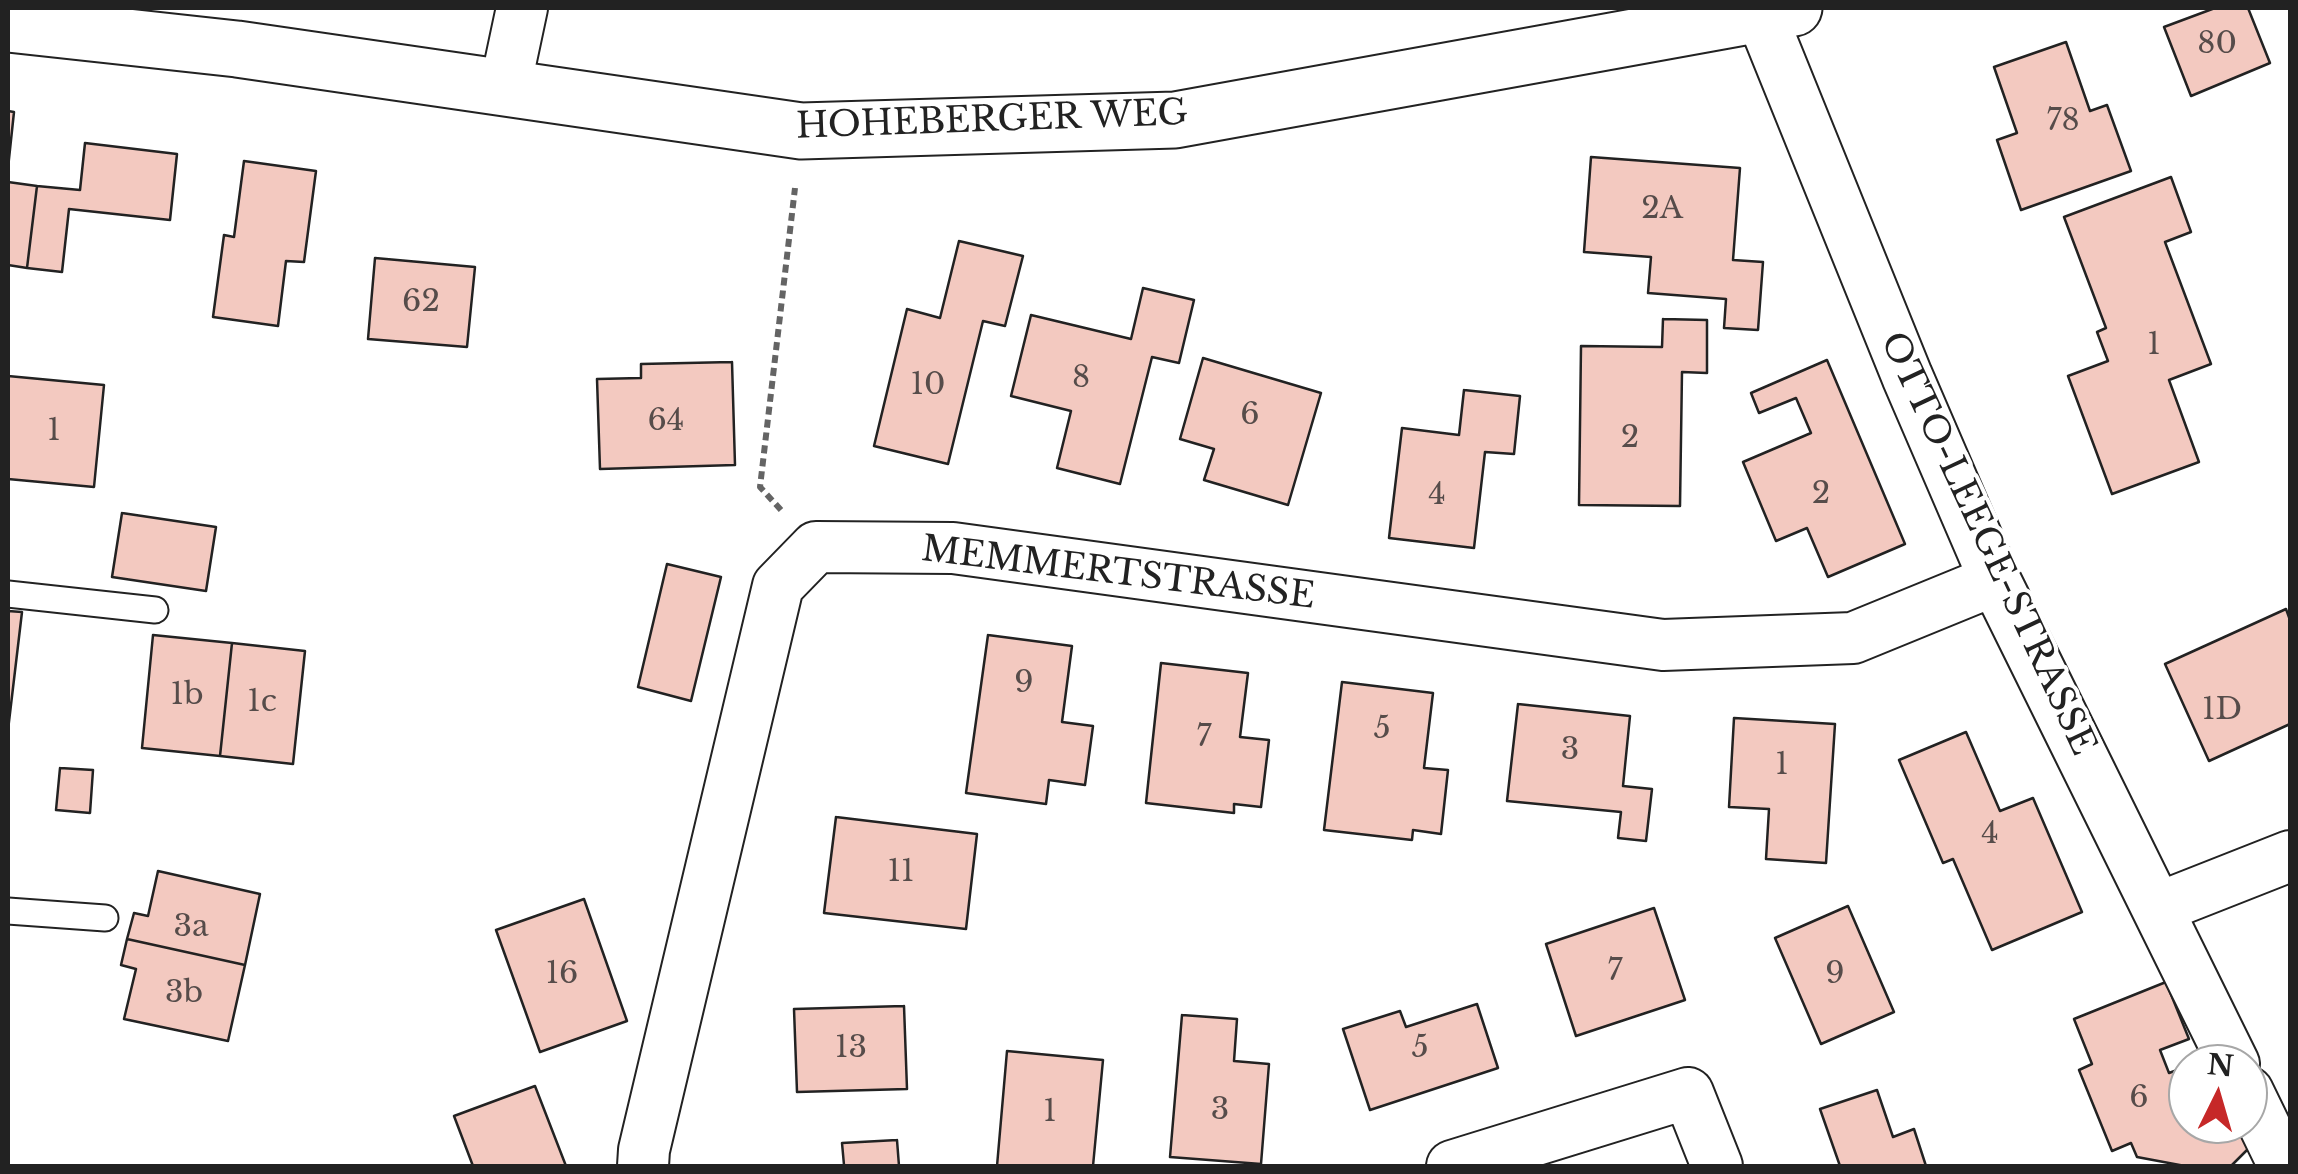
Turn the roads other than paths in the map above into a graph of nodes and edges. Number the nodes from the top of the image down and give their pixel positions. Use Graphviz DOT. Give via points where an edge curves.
graph roads {
  1 [pos="522,8"];
  2 [pos="1777,11"];
  3 [pos="8,24"];
  4 [pos="505,88"];
  5 [pos="1995,580"];
  6 [pos="8,594"];
  7 [pos="154,610"];
  8 [pos="2290,856"];
  9 [pos="2158,908"];
  10 [pos="8,911"];
  11 [pos="105,918"];
  12 [pos="2224,1044"];
  13 [pos="2268,1133"];
  14 [pos="643,1166"];
  15 [pos="1452,1166"];
  16 [pos="1717,1166"];
  17 [pos="2284,1166"];
  1 -- 4 [label="street"];
  2 -- 4 [label="street, HOHEBERGER WEG" via="1175,120 801,131"];
  2 -- 5 [label="street, OTTO-LEEGE-STRASSE" via="1907,376"];
  3 -- 4 [label="street, HOHEBERGER WEG" via="237,48"];
  5 -- 9 [label="street, OTTO-LEEGE-STRASSE"];
  5 -- 14 [label="street, MEMMERTSTRASSE" via="1852,638 1663,646 953,548 816,548 778,586"];
  6 -- 7 [label="lane"];
  8 -- 9 [label="street"];
  9 -- 12 [label="street, OTTO-LEEGE-STRASSE"];
  10 -- 11 [label="lane"];
  13 -- 17 [label="street"];
  15 -- 16 [label="street" via="1688,1093"];
}
